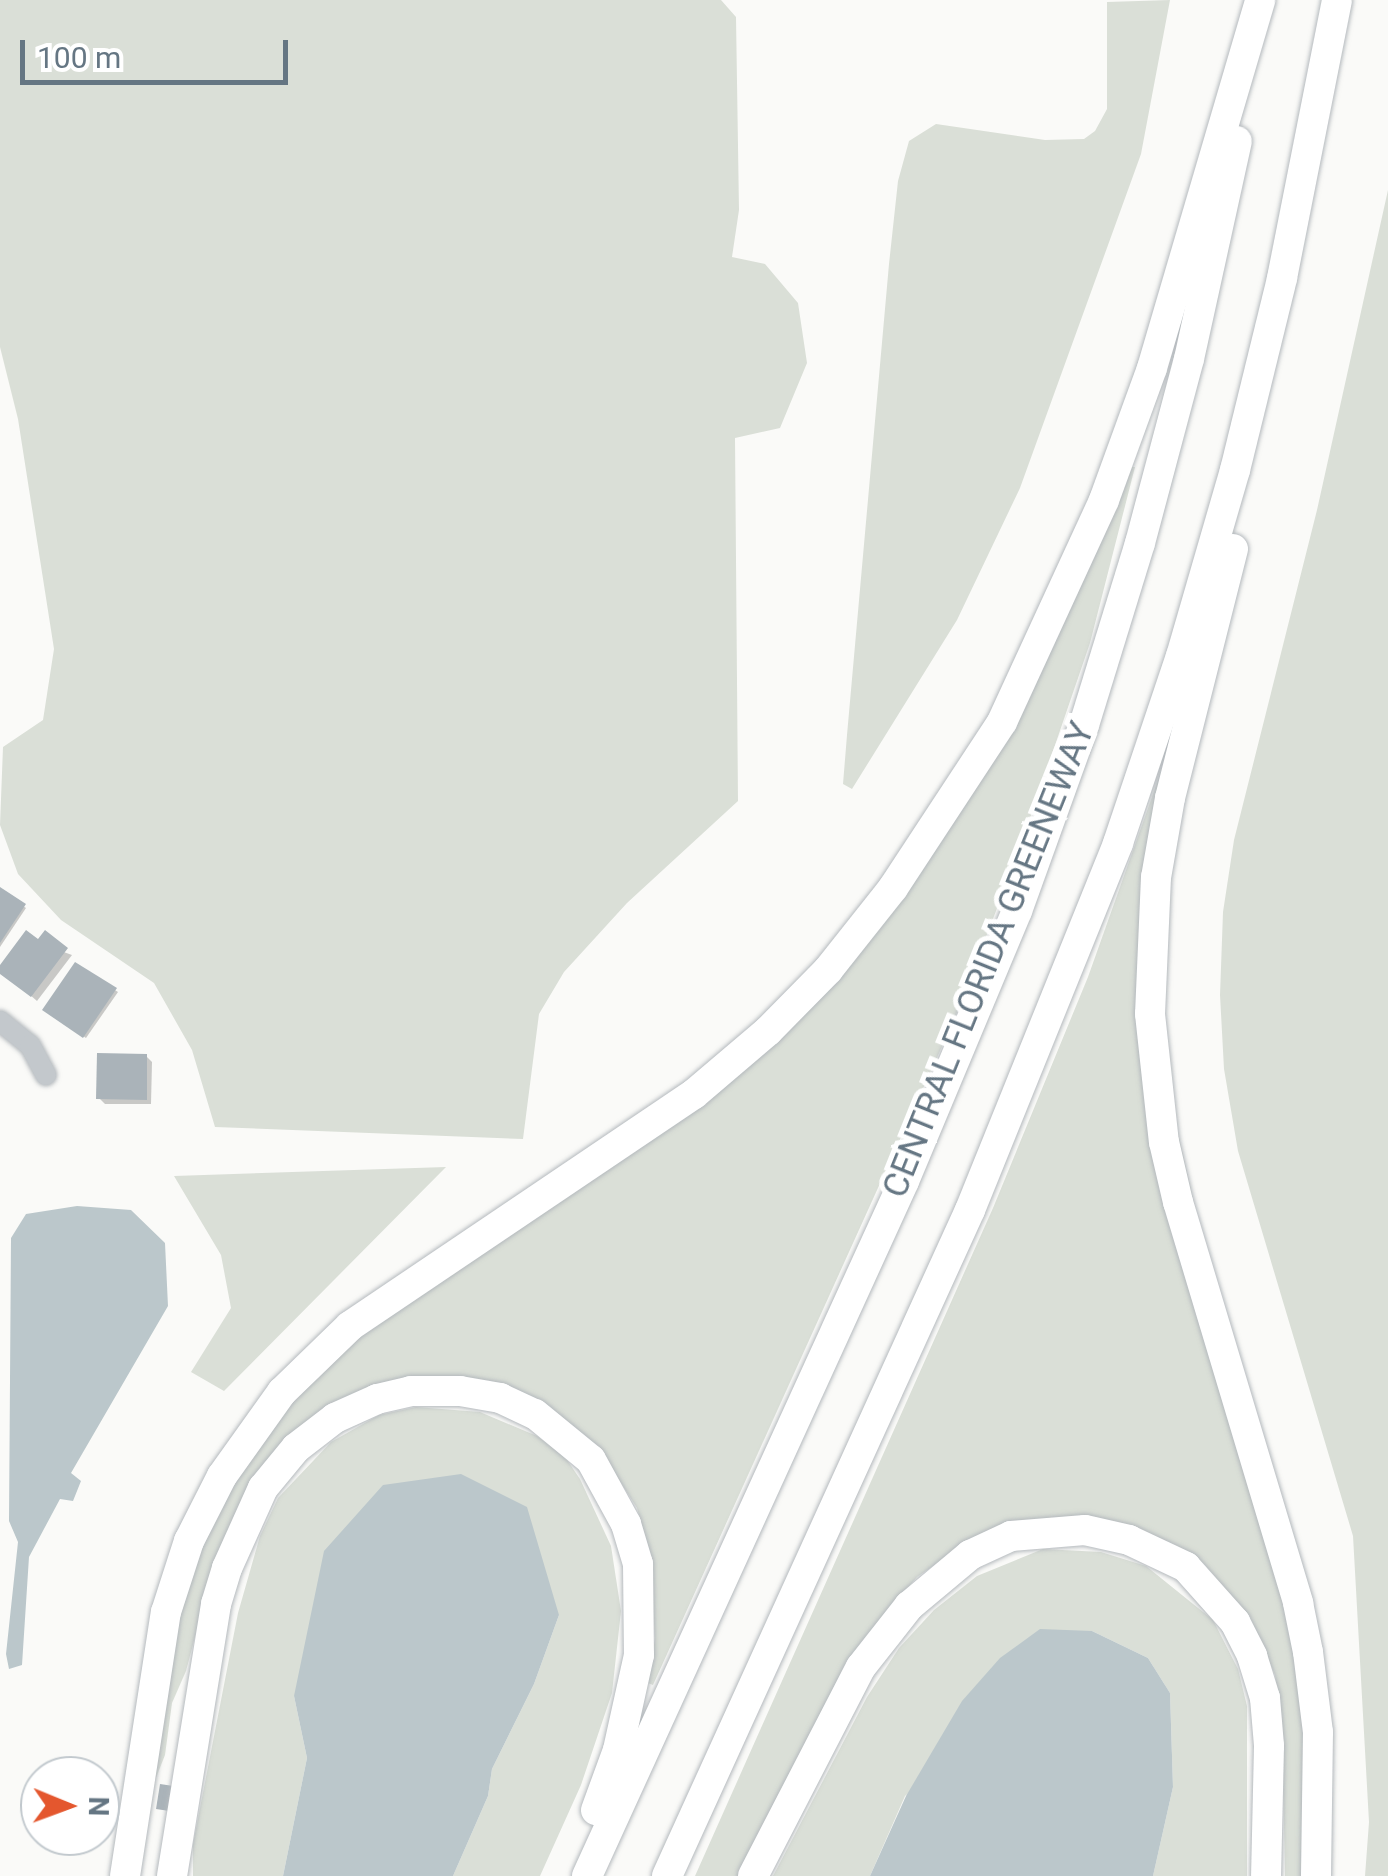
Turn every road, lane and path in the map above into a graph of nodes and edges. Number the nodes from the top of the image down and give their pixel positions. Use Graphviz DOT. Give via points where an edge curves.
graph roads {
  1 [pos="1261,0"];
  2 [pos="1336,0"];
  3 [pos="1303,183"];
  4 [pos="0,1021"];
  5 [pos="46,1074"];
  6 [pos="126,1876"];
  7 [pos="172,1876"];
  8 [pos="569,1876"];
  9 [pos="586,1876"];
  10 [pos="667,1876"];
  11 [pos="753,1876"];
  12 [pos="1266,1876"];
  13 [pos="1316,1876"];
  1 -- 6 [label="highway" via="1152,368 1104,500 1002,722 893,888 828,970 768,1031 694,1094 350,1326 282,1392 222,1476 166,1612"];
  1 -- 9 [label="highway, CENTRAL FLORIDA GREENEWAY" via="1212,262 1165,451 1052,815 912,1162"];
  2 -- 3 [label="highway, CENTRAL FLORIDA GREENEWAY"];
  3 -- 10 [label="highway, CENTRAL FLORIDA GREENEWAY" via="1210,564 1098,899 970,1210"];
  3 -- 13 [label="highway" via="1266,412 1170,798 1156,877 1150,1014 1174,1187 1308,1652 1318,1732"];
  4 -- 5 [label="street" via="30,1046"];
  7 -- 8 [label="highway" via="216,1604 262,1488 334,1418 411,1391 460,1390 536,1414 591,1460 612,1492 638,1564 640,1638 630,1704"];
  11 -- 12 [label="highway" via="861,1667 908,1606 948,1569 1012,1536 1085,1530 1129,1540 1186,1567 1235,1622 1265,1698"];
}
